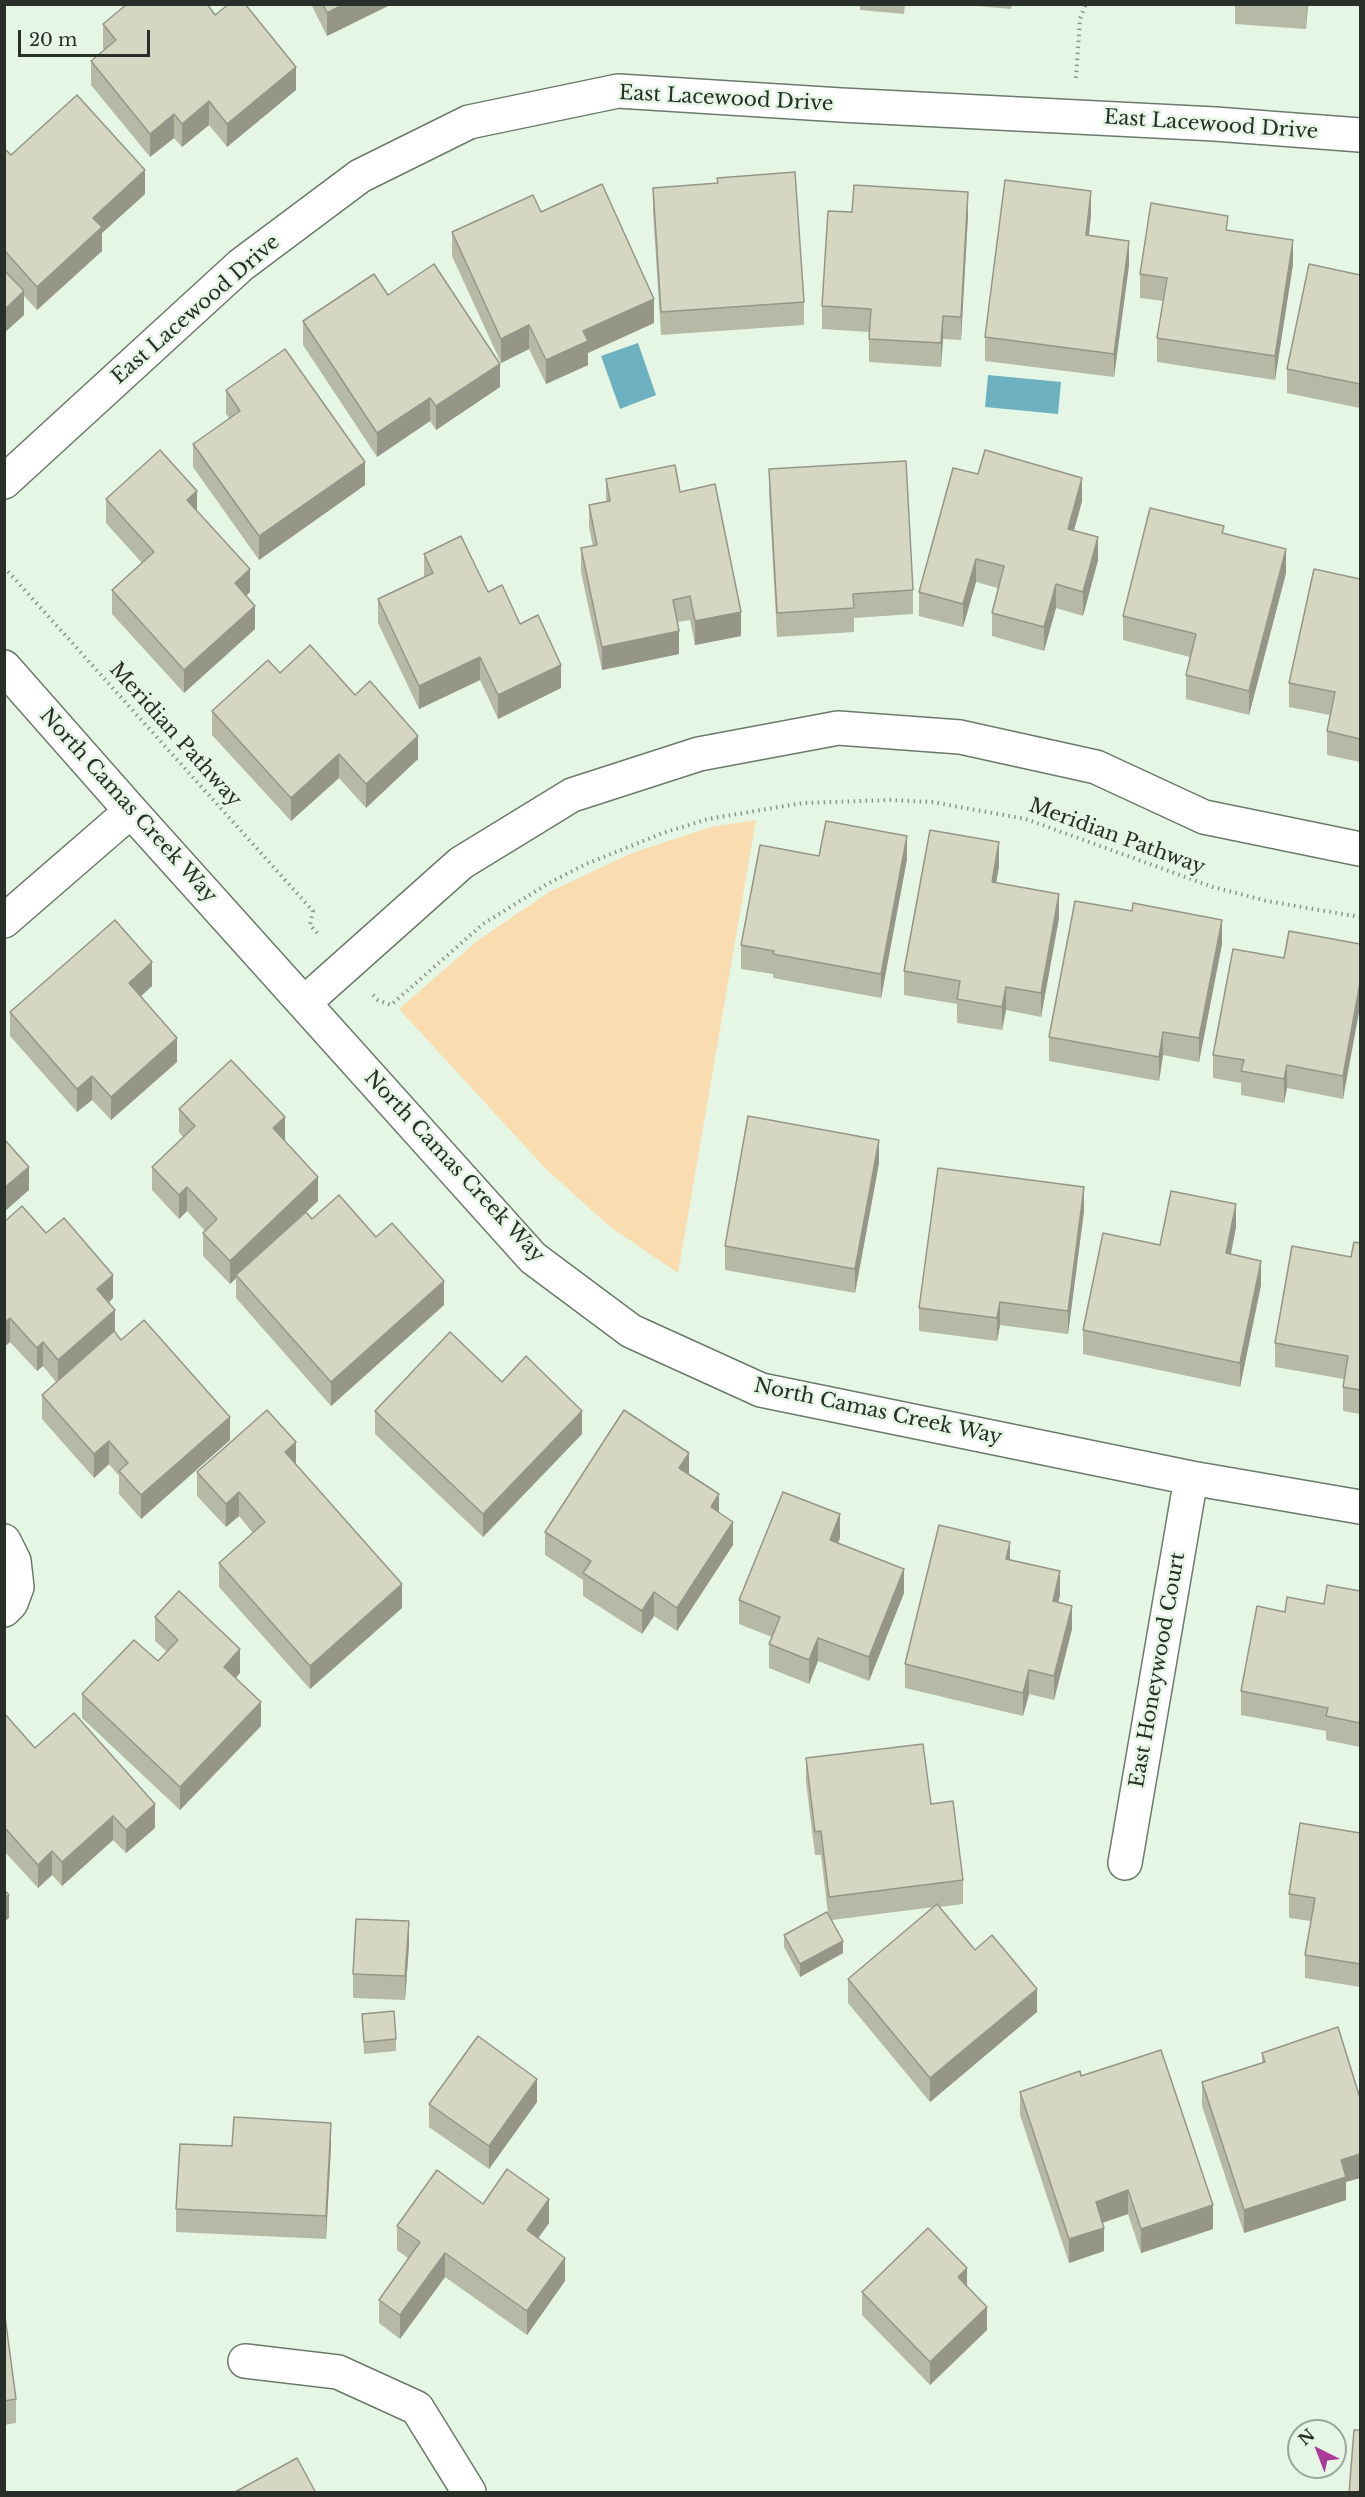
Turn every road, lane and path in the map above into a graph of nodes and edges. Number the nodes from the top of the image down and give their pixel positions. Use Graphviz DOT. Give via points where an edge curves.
graph roads {
  1 [pos="1086,4"];
  2 [pos="1076,83"];
  3 [pos="1360,135"];
  4 [pos="4,482"];
  5 [pos="4,567"];
  6 [pos="4,667"];
  7 [pos="131,811"];
  8 [pos="1360,849"];
  9 [pos="1360,917"];
  10 [pos="4,921"];
  11 [pos="310,925"];
  12 [pos="378,1000"];
  13 [pos="304,1003"];
  14 [pos="1191,1478"];
  15 [pos="1360,1507"];
  16 [pos="4,1541"];
  17 [pos="11,1599"];
  18 [pos="1125,1863"];
  19 [pos="245,2361"];
  20 [pos="469,2493"];
  1 -- 2 [label="path" via="1080,19"];
  3 -- 4 [label="street, East Lacewood Drive" via="618,91 469,122 360,176 241,265"];
  5 -- 11 [label="path, Meridian Pathway" via="313,911"];
  6 -- 7 [label="street, North Camas Creek Way"];
  7 -- 10 [label="street"];
  7 -- 13 [label="street, North Camas Creek Way"];
  8 -- 13 [label="street" via="1204,817 1096,767 960,737 838,728 699,754 572,795 461,862"];
  9 -- 12 [label="path, Meridian Pathway" via="1213,887 1026,819 932,802 803,803 708,819 586,864 483,924 391,1005"];
  13 -- 14 [label="street, North Camas Creek Way" via="533,1258 631,1331 761,1390"];
  14 -- 15 [label="street, North Camas Creek Way"];
  14 -- 18 [label="street, East Honeywood Court"];
  16 -- 17 [label="street" via="15,1561"];
  19 -- 20 [label="street" via="338,2372 417,2408"];
}
